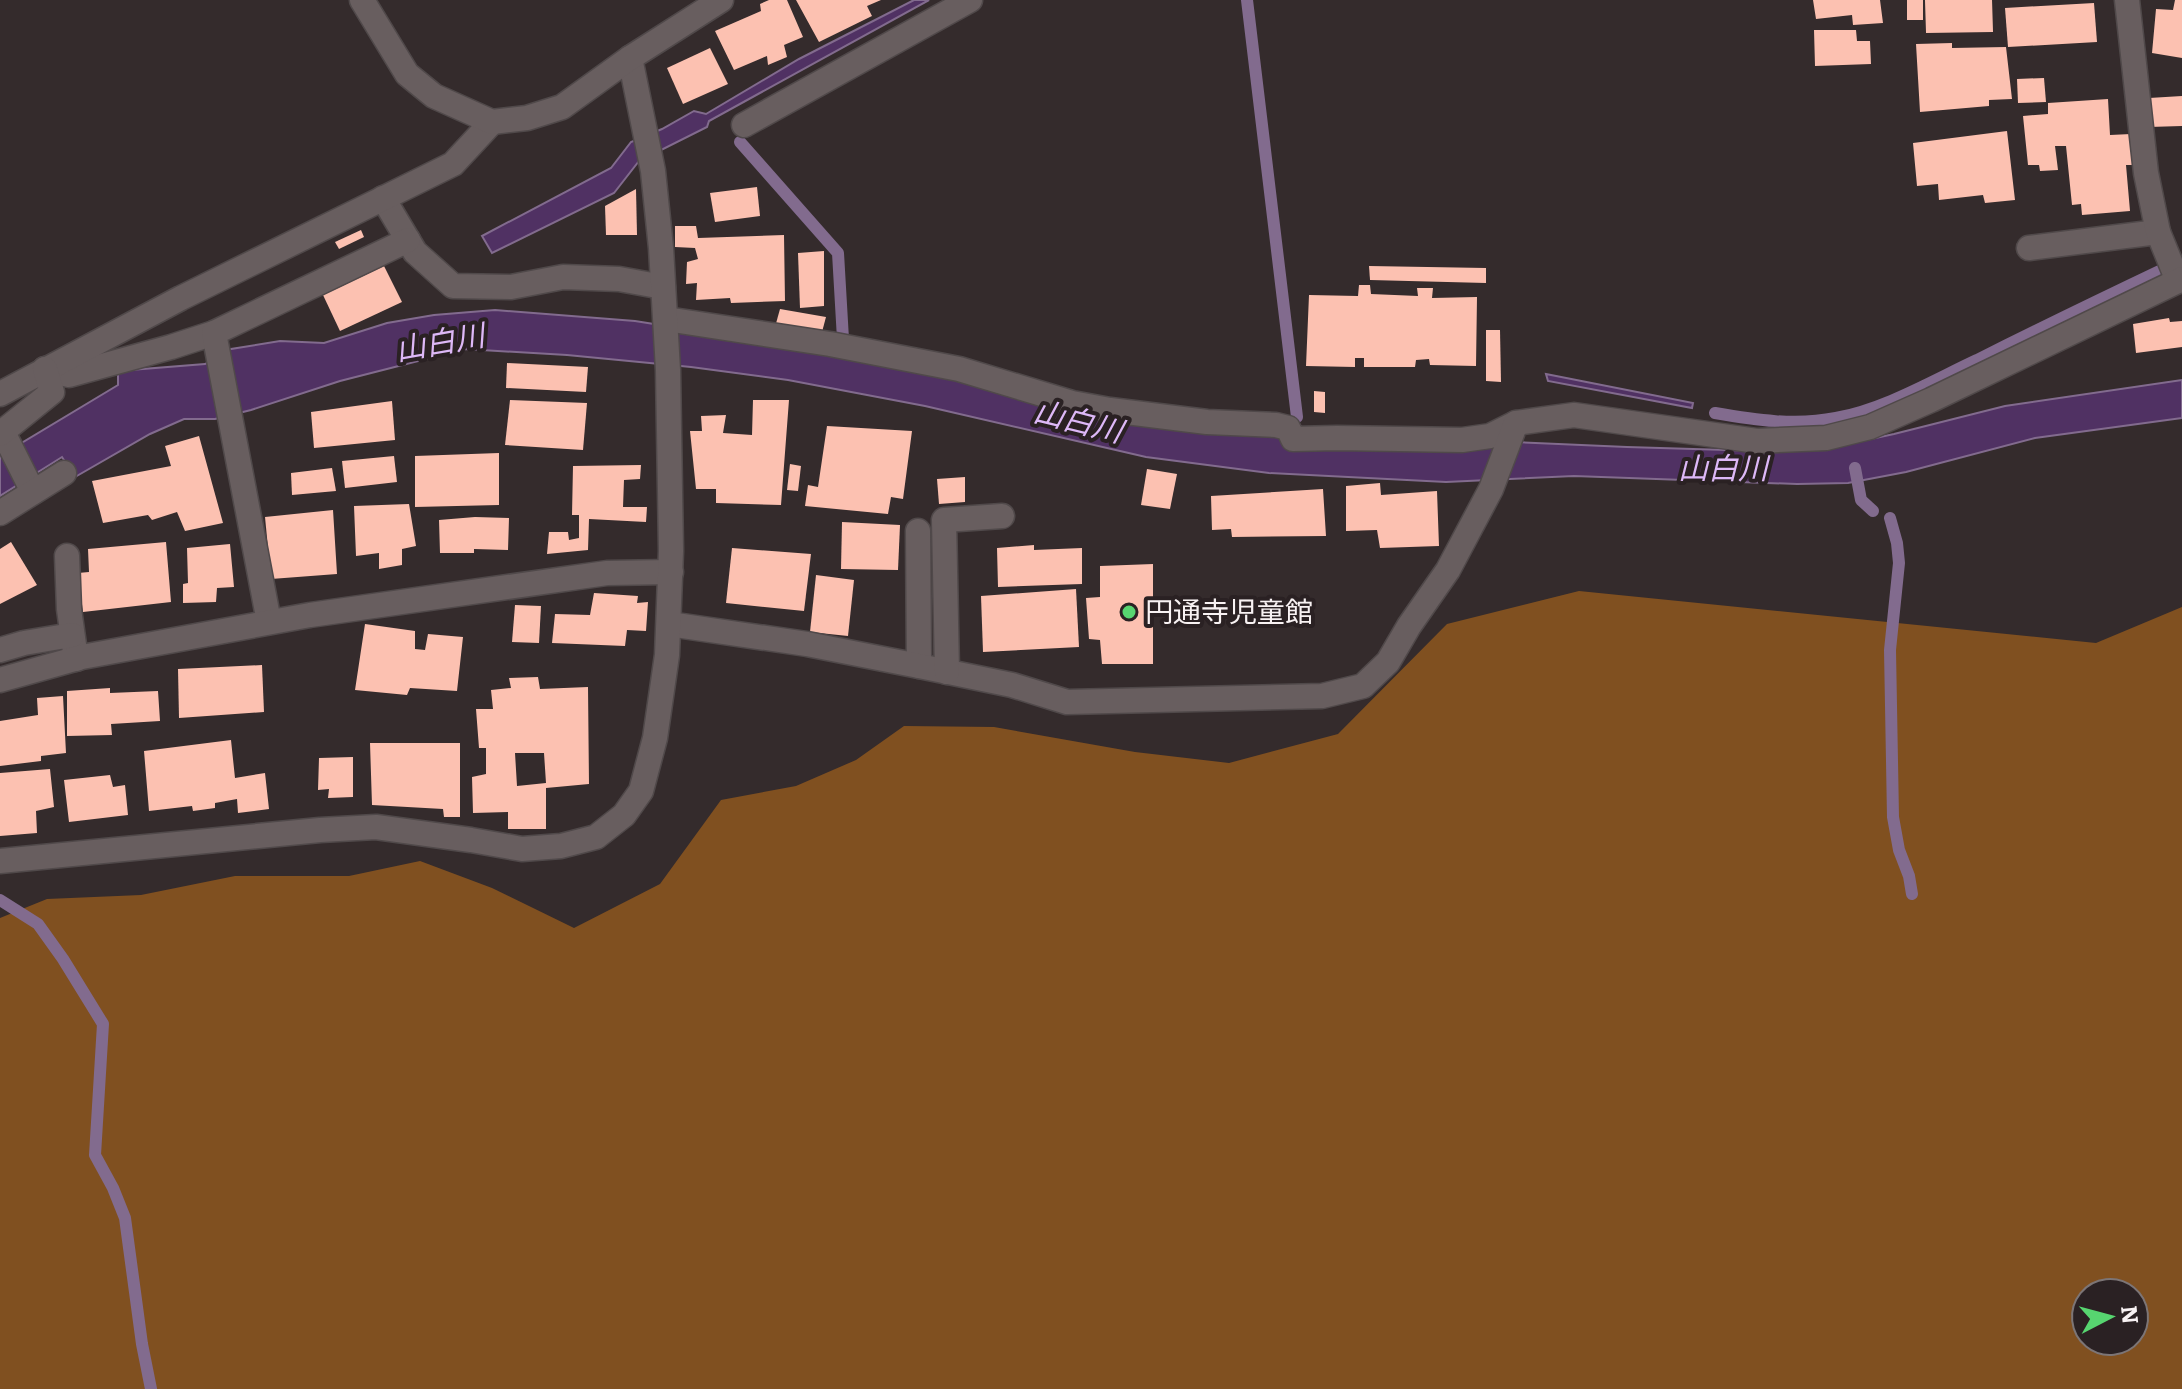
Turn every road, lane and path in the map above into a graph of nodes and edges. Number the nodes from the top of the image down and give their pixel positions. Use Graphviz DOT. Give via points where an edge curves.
graph roads {
  1 [pos="362,0"];
  2 [pos="721,0"];
  3 [pos="970,0"];
  4 [pos="2127,0"];
  5 [pos="630,58"];
  6 [pos="492,122"];
  7 [pos="744,125"];
  8 [pos="383,198"];
  9 [pos="2158,232"];
  10 [pos="408,240"];
  11 [pos="2029,248"];
  12 [pos="2180,280"];
  13 [pos="663,287"];
  14 [pos="666,321"];
  15 [pos="215,342"];
  16 [pos="45,369"];
  17 [pos="0,394"];
  18 [pos="1513,430"];
  19 [pos="1,433"];
  20 [pos="64,473"];
  21 [pos="33,492"];
  22 [pos="0,513"];
  23 [pos="1002,516"];
  24 [pos="918,531"];
  25 [pos="67,556"];
  26 [pos="671,572"];
  27 [pos="269,622"];
  28 [pos="669,624"];
  29 [pos="74,647"];
  30 [pos="0,650"];
  31 [pos="919,666"];
  32 [pos="947,672"];
  33 [pos="0,680"];
  34 [pos="0,861"];
  1 -- 6 [label="street" via="407,74 434,96"];
  2 -- 5 [label="street"];
  3 -- 7 [label="street"];
  4 -- 9 [label="street" via="2146,173"];
  5 -- 6 [label="street" via="562,107"];
  5 -- 13 [label="street" via="653,171"];
  6 -- 8 [label="street" via="453,164"];
  8 -- 10 [label="street"];
  8 -- 16 [label="street"];
  9 -- 11 [label="street"];
  9 -- 12 [label="street"];
  10 -- 13 [label="street" via="453,286 511,287 563,277"];
  10 -- 15 [label="street"];
  12 -- 18 [label="street" via="1931,400 1870,427 1826,438 1757,441 1574,415"];
  13 -- 14 [label="street"];
  14 -- 18 [label="street" via="959,369 1110,410 1276,425 1288,428 1293,439 1462,440"];
  14 -- 26 [label="street"];
  15 -- 16 [label="street" via="171,347 69,375"];
  15 -- 27 [label="street"];
  16 -- 17 [label="street"];
  16 -- 19 [label="street" via="52,392"];
  18 -- 32 [label="street" via="1491,489 1448,570 1388,662 1363,686 1322,696 1067,702"];
  19 -- 21 [label="street"];
  20 -- 21 [label="street"];
  21 -- 22 [label="street"];
  23 -- 32 [label="street" via="944,520"];
  24 -- 31 [label="street"];
  25 -- 29 [label="street"];
  26 -- 27 [label="street" via="607,573"];
  26 -- 28 [label="street"];
  27 -- 29 [label="street"];
  28 -- 31 [label="street"];
  28 -- 34 [label="street" via="655,738 641,791 624,815 596,837 522,849 376,827"];
  29 -- 30 [label="street" via="24,643"];
  29 -- 33 [label="street"];
  31 -- 32 [label="street"];
}
